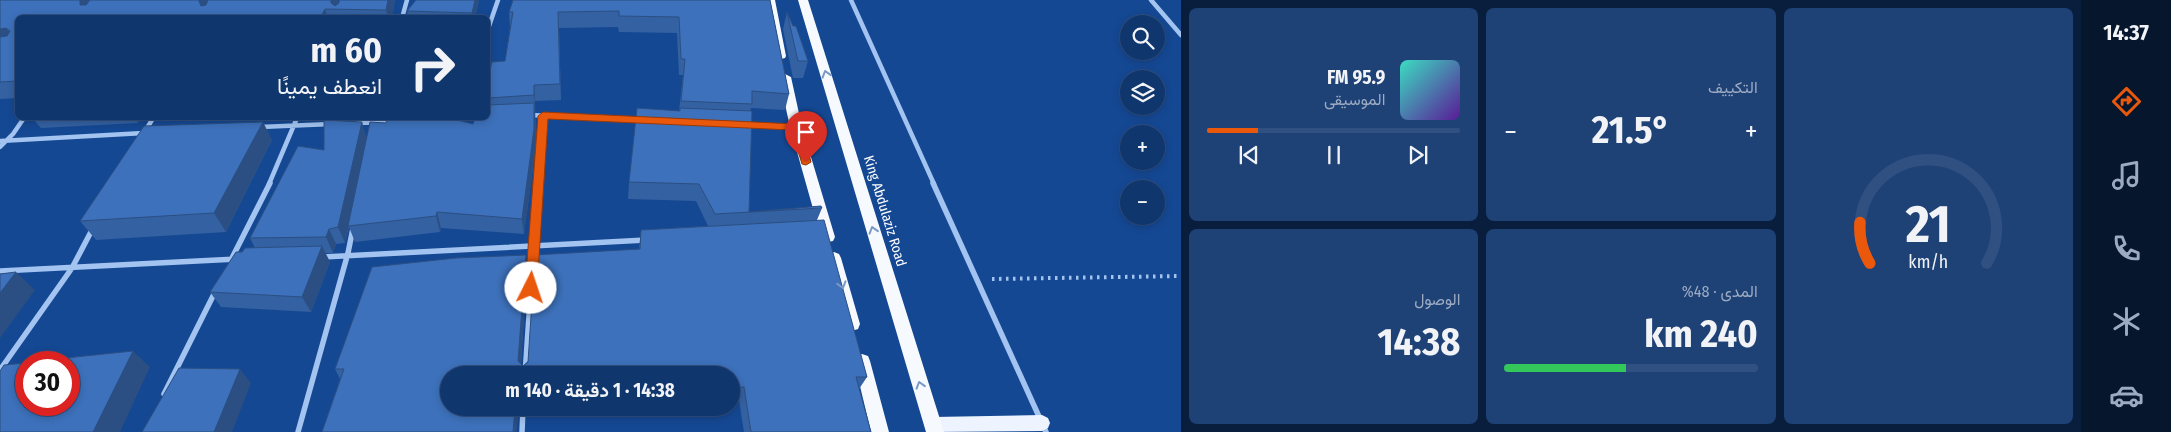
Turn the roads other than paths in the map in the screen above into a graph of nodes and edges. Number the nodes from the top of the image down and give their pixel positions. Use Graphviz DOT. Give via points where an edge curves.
graph roads {
  1 [pos="407,0"];
  2 [pos="498,0"];
  3 [pos="770,0"];
  4 [pos="803,0"];
  5 [pos="851,0"];
  6 [pos="1151,0"];
  7 [pos="403,15"];
  8 [pos="490,23"];
  9 [pos="1175,27"];
  10 [pos="1181,27"];
  11 [pos="1181,35"];
  12 [pos="523,115"];
  13 [pos="543,116"];
  14 [pos="22,120"];
  15 [pos="152,120"];
  16 [pos="296,120"];
  17 [pos="374,120"];
  18 [pos="648,120"];
  19 [pos="393,122"];
  20 [pos="338,124"];
  21 [pos="347,124"];
  22 [pos="736,125"];
  23 [pos="293,126"];
  24 [pos="796,127"];
  25 [pos="253,128"];
  26 [pos="144,132"];
  27 [pos="154,132"];
  28 [pos="372,132"];
  29 [pos="3,141"];
  30 [pos="140,141"];
  31 [pos="0,147"];
  32 [pos="354,225"];
  33 [pos="94,226"];
  34 [pos="650,240"];
  35 [pos="534,247"];
  36 [pos="347,257"];
  37 [pos="318,258"];
  38 [pos="232,259"];
  39 [pos="241,259"];
  40 [pos="72,268"];
  41 [pos="227,268"];
  42 [pos="0,270"];
  43 [pos="219,285"];
  44 [pos="526,366"];
  45 [pos="0,370"];
  46 [pos="162,398"];
  47 [pos="523,416"];
  48 [pos="1044,428"];
  49 [pos="934,429"];
  50 [pos="298,432"];
  51 [pos="522,432"];
  52 [pos="880,432"];
  1 -- 7 [label="street"];
  2 -- 8 [label="street"];
  3 -- 24 [label="highway"];
  49 -- 4 [label="highway, King Abdulaziz Road, one-way"];
  5 -- 48 [label="street"];
  6 -- 9 [label="street"];
  9 -- 10 [label="street"];
  9 -- 11 [label="street"];
  12 -- 13 [label="street"];
  13 -- 18 [label="street"];
  13 -- 35 [label="street"];
  14 -- 29 [label="street"];
  15 -- 26 [label="street"];
  16 -- 23 [label="street"];
  17 -- 19 [label="street"];
  17 -- 21 [label="street"];
  17 -- 28 [label="street"];
  20 -- 23 [label="street"];
  22 -- 24 [label="street"];
  23 -- 25 [label="street"];
  23 -- 38 [label="street"];
  24 -- 52 [label="highway, one-way" via="821,230 857,342"];
  26 -- 27 [label="street"];
  26 -- 29 [label="street"];
  26 -- 30 [label="street"];
  29 -- 31 [label="street"];
  32 -- 36 [label="street"];
  33 -- 40 [label="street"];
  34 -- 35 [label="street"];
  35 -- 36 [label="street"];
  35 -- 44 [label="street"];
  36 -- 37 [label="street"];
  36 -- 50 [label="street"];
  38 -- 39 [label="street"];
  38 -- 40 [label="street"];
  38 -- 41 [label="street"];
  40 -- 42 [label="street"];
  40 -- 45 [label="street"];
  43 -- 46 [label="street"];
  47 -- 51 [label="street"];
  48 -- 49 [label="main road"];
}
